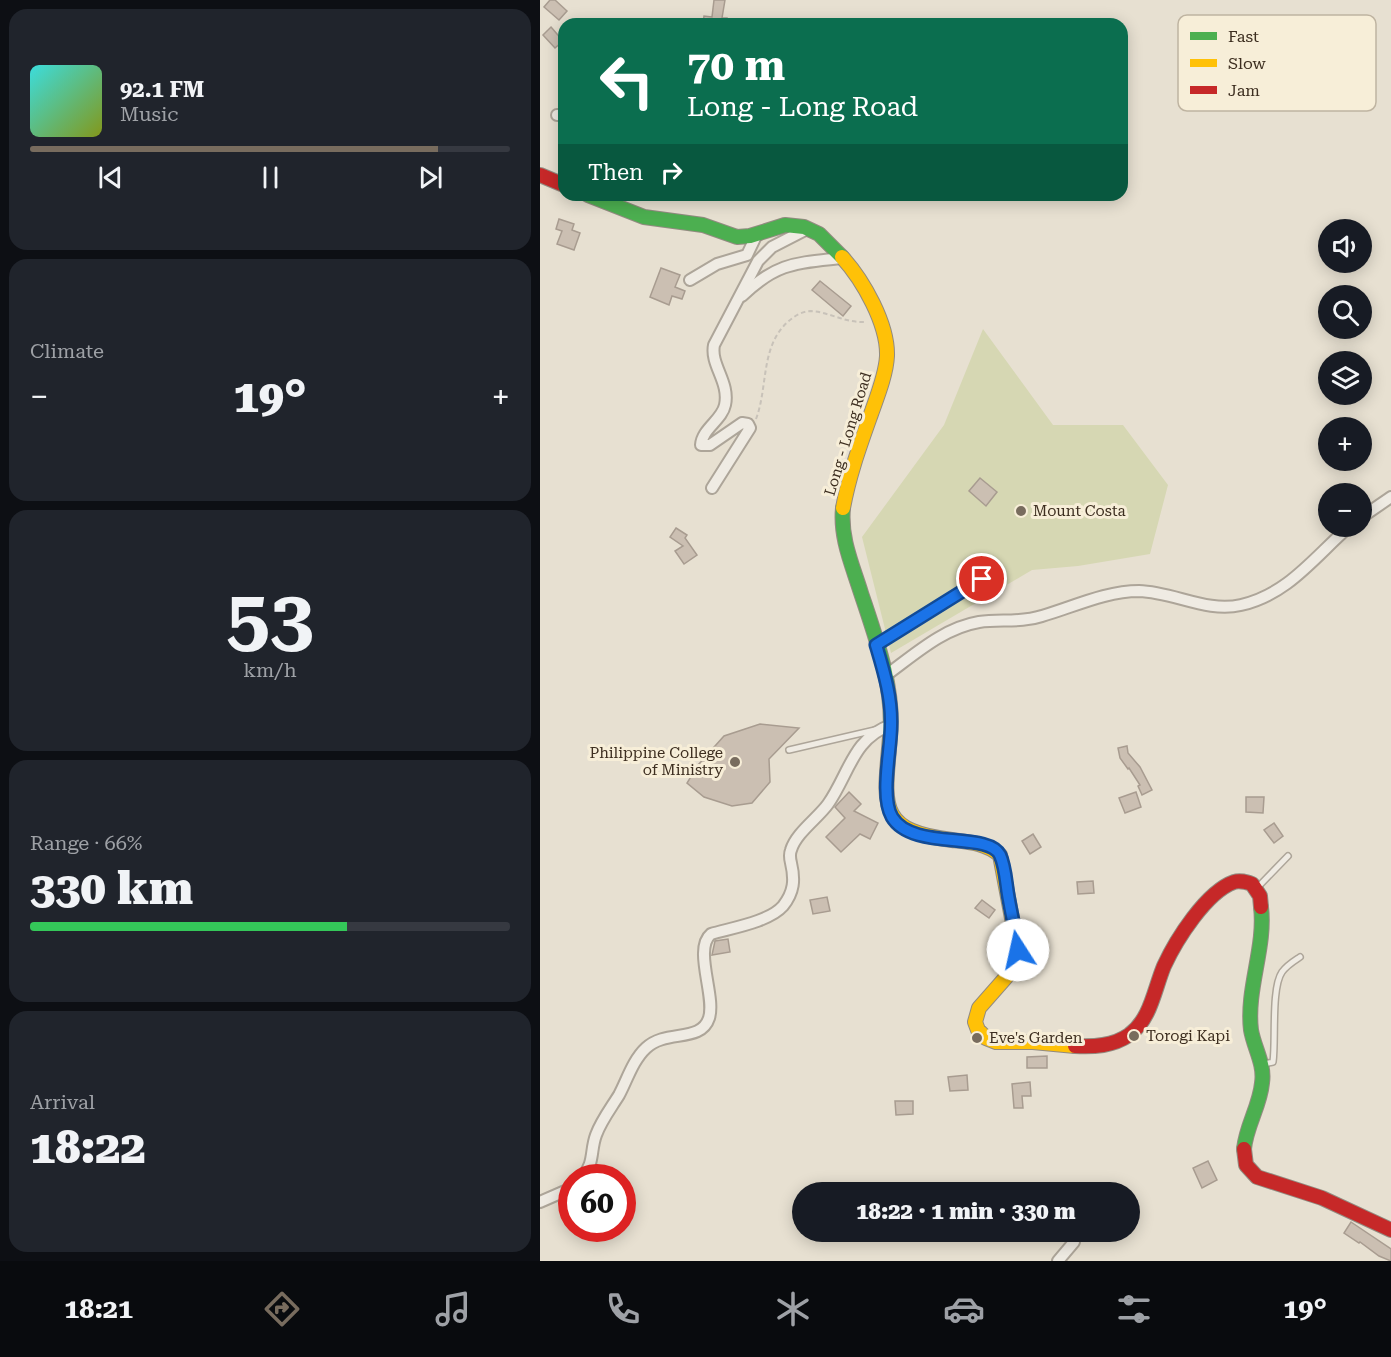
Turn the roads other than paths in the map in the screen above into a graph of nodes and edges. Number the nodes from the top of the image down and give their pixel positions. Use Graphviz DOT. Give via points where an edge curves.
graph roads {
  1 [pos="540,175"];
  2 [pos="558,182"];
  3 [pos="605,201"];
  4 [pos="808,228"];
  5 [pos="757,234"];
  6 [pos="842,258"];
  7 [pos="690,280"];
  8 [pos="735,303"];
  9 [pos="712,488"];
  10 [pos="1391,497"];
  11 [pos="1372,510"];
  12 [pos="1339,537"];
  13 [pos="982,579"];
  14 [pos="876,645"];
  15 [pos="885,676"];
  16 [pos="891,725"];
  17 [pos="876,730"];
  18 [pos="789,750"];
  19 [pos="1288,855"];
  20 [pos="1256,889"];
  21 [pos="1300,957"];
  22 [pos="1262,1064"];
  23 [pos="590,1164"];
  24 [pos="558,1194"];
  25 [pos="540,1202"];
  26 [pos="1391,1230"];
  27 [pos="1074,1242"];
  28 [pos="1058,1261"];
  1 -- 2 [label="main road"];
  3 -- 5 [label="main road" via="643,217 705,226 742,237"];
  4 -- 5 [label="main road" via="784,225"];
  4 -- 6 [label="main road, Long - Long Road"];
  4 -- 8 [label="street" via="772,247 758,261"];
  5 -- 7 [label="street" via="747,255 717,264"];
  6 -- 8 [label="street" via="800,262 773,271"];
  6 -- 14 [label="main road, Long - Long Road" via="855,272 880,318 888,346 885,368 850,474 842,520 842,533"];
  8 -- 9 [label="street" via="712,351 724,381 725,404 700,445 710,445 742,423 750,428"];
  10 -- 11 [label="street"];
  12 -- 15 [label="street" via="1281,589 1242,605 1214,608 1138,591 1115,595 1028,620 964,626 923,648"];
  13 -- 14 [label="lane"];
  14 -- 15 [label="main road, Long - Long Road"];
  15 -- 16 [label="main road, Long - Long Road"];
  16 -- 17 [label="street"];
  16 -- 20 [label="main road, Long - Long Road" via="887,788 893,818 917,834 986,845 1000,855 1018,950 1007,976 976,1011 975,1024 981,1036 996,1042 1083,1045 1119,1041 1139,1026 1147,1014 1164,966 1189,923 1234,882 1246,882"];
  17 -- 18 [label="lane"];
  17 -- 23 [label="street" via="853,756 827,805 793,846 790,856 795,882 782,906 775,913 707,937 705,961 711,1007 705,1026 698,1032 661,1038 646,1047 596,1134"];
  19 -- 20 [label="lane"];
  20 -- 22 [label="main road" via="1262,911 1251,1005 1252,1032"];
  21 -- 22 [label="lane" via="1281,974 1272,1062"];
  22 -- 26 [label="main road" via="1262,1086 1244,1146 1243,1157 1251,1173 1320,1197"];
  24 -- 25 [label="street"];
  27 -- 28 [label="street"];
}
